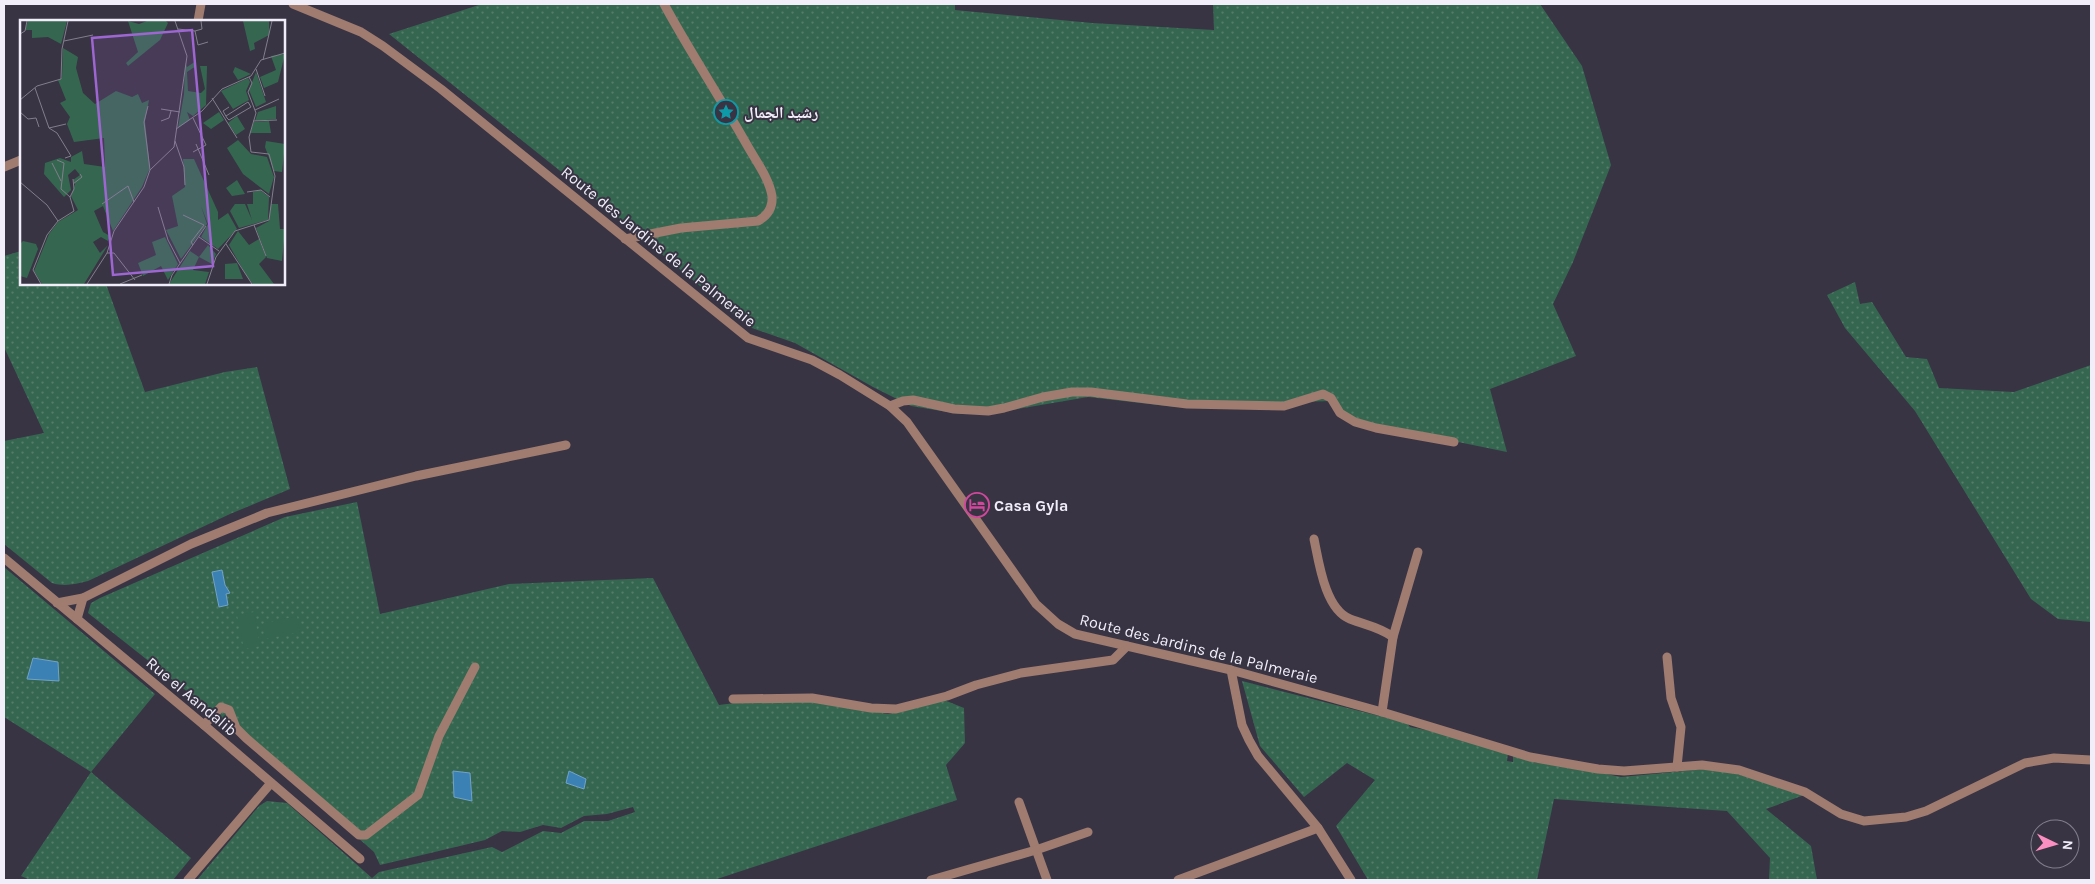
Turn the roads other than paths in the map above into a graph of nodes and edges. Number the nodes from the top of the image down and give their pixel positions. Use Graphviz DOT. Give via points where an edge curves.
graph roads {
  1 [pos="201,4"];
  2 [pos="293,4"];
  3 [pos="664,4"];
  4 [pos="198,20"];
  5 [pos="20,160"];
  6 [pos="4,167"];
  7 [pos="625,239"];
  8 [pos="890,406"];
  9 [pos="1454,442"];
  10 [pos="566,445"];
  11 [pos="1314,539"];
  12 [pos="1418,552"];
  13 [pos="4,558"];
  14 [pos="83,598"];
  15 [pos="57,603"];
  16 [pos="78,619"];
  17 [pos="1393,637"];
  18 [pos="1127,646"];
  19 [pos="1668,657"];
  20 [pos="475,667"];
  21 [pos="1231,670"];
  22 [pos="733,699"];
  23 [pos="1382,712"];
  24 [pos="204,725"];
  25 [pos="2091,760"];
  26 [pos="1677,767"];
  27 [pos="271,783"];
  28 [pos="1019,802"];
  29 [pos="1318,828"];
  30 [pos="1088,832"];
  31 [pos="1036,850"];
  32 [pos="360,859"];
  33 [pos="188,880"];
  34 [pos="931,880"];
  35 [pos="1047,880"];
  36 [pos="1178,880"];
  37 [pos="1351,880"];
  1 -- 4 [label="street"];
  2 -- 7 [label="street, Route des Jardins de la Palmeraie" via="361,32 383,46 441,89"];
  3 -- 7 [label="street" via="766,178 771,207 766,217 758,221 680,228"];
  5 -- 6 [label="street"];
  7 -- 8 [label="street, Route des Jardins de la Palmeraie" via="748,338 812,360"];
  8 -- 9 [label="street" via="913,400 954,409 988,411 1043,397 1082,392 1187,404 1284,406 1323,394 1355,422"];
  8 -- 18 [label="street, Route des Jardins de la Palmeraie" via="907,422 1036,604 1075,634"];
  10 -- 14 [label="street" via="416,476 267,513 191,544"];
  11 -- 17 [label="street" via="1320,569 1334,607 1350,619 1384,630"];
  12 -- 17 [label="street"];
  13 -- 15 [label="street, Rue el Aandalib"];
  14 -- 15 [label="street"];
  14 -- 16 [label="street"];
  15 -- 16 [label="street, Rue el Aandalib"];
  16 -- 24 [label="street, Rue el Aandalib"];
  17 -- 23 [label="street"];
  18 -- 21 [label="street, Route des Jardins de la Palmeraie"];
  18 -- 22 [label="street" via="1113,660 1021,673 896,709 812,698"];
  19 -- 26 [label="street" via="1671,698 1681,727"];
  20 -- 24 [label="street" via="439,736 418,795 366,835 359,835 241,733 232,723 228,710 221,707"];
  21 -- 23 [label="street, Route des Jardins de la Palmeraie"];
  21 -- 29 [label="street" via="1242,725 1249,740 1258,756"];
  23 -- 26 [label="street, Route des Jardins de la Palmeraie" via="1530,757 1624,772"];
  24 -- 27 [label="street, Rue el Aandalib"];
  25 -- 26 [label="street, Route des Jardins de la Palmeraie" via="2054,758 2025,763 1926,811 1864,821 1840,814 1806,792 1764,777 1715,765"];
  27 -- 32 [label="street, Rue el Aandalib"];
  27 -- 33 [label="street"];
  28 -- 31 [label="street"];
  29 -- 36 [label="street"];
  29 -- 37 [label="street"];
  30 -- 31 [label="street"];
  31 -- 34 [label="street"];
  31 -- 35 [label="street"];
}
